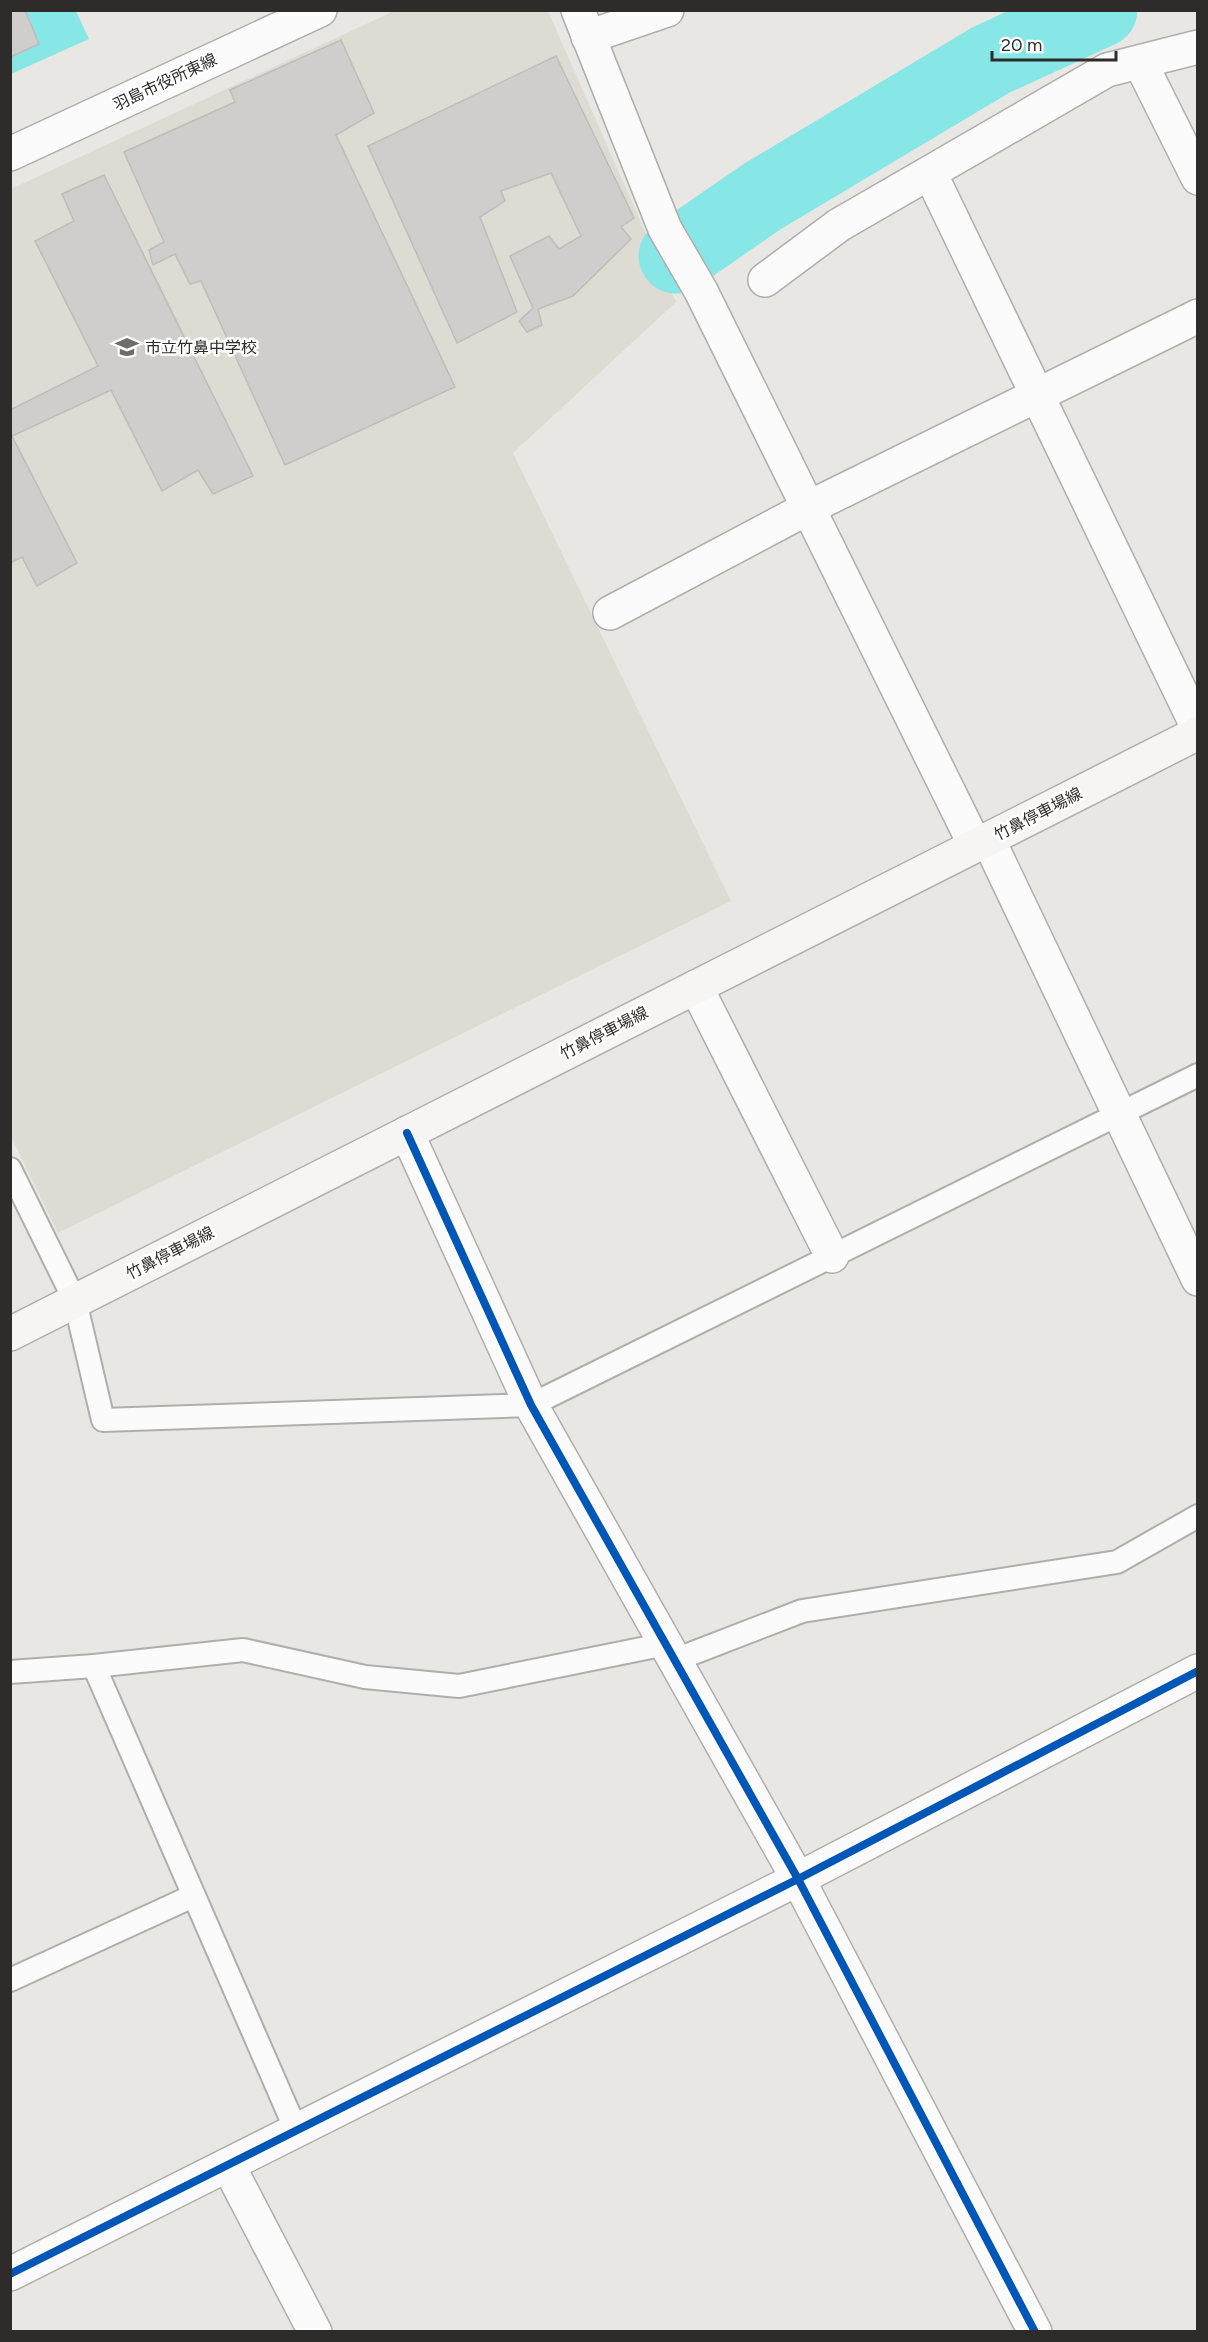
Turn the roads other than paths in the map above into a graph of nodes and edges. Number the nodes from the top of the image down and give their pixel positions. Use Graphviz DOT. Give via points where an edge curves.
graph roads {
  1 [pos="320,10"];
  2 [pos="667,10"];
  3 [pos="583,24"];
  4 [pos="1197,47"];
  5 [pos="1140,62"];
  6 [pos="10,154"];
  7 [pos="930,173"];
  8 [pos="1197,178"];
  9 [pos="765,280"];
  10 [pos="1197,316"];
  11 [pos="1036,397"];
  12 [pos="808,508"];
  13 [pos="610,613"];
  14 [pos="1197,728"];
  15 [pos="1197,733"];
  16 [pos="982,842"];
  17 [pos="696,987"];
  18 [pos="1197,1075"];
  19 [pos="1119,1114"];
  20 [pos="407,1133"];
  21 [pos="10,1169"];
  22 [pos="832,1256"];
  23 [pos="1197,1280"];
  24 [pos="75,1301"];
  25 [pos="10,1334"];
  26 [pos="531,1405"];
  27 [pos="1197,1516"];
  28 [pos="670,1652"];
  29 [pos="94,1666"];
  30 [pos="1197,1671"];
  31 [pos="10,1672"];
  32 [pos="798,1879"];
  33 [pos="193,1896"];
  34 [pos="10,1980"];
  35 [pos="296,2130"];
  36 [pos="228,2165"];
  37 [pos="10,2274"];
  38 [pos="315,2331"];
  39 [pos="1035,2331"];
  1 -- 6 [label="street, 羽島市役所東線"];
  2 -- 3 [label="street"];
  3 -- 12 [label="street" via="665,229 701,291"];
  4 -- 5 [label="street"];
  5 -- 7 [label="street" via="1107,70"];
  5 -- 8 [label="street"];
  7 -- 9 [label="street" via="839,225"];
  7 -- 11 [label="street"];
  10 -- 11 [label="street"];
  11 -- 12 [label="street"];
  11 -- 14 [label="street"];
  12 -- 13 [label="street"];
  12 -- 16 [label="street"];
  15 -- 16 [label="main road, 竹鼻停車場線"];
  16 -- 17 [label="main road, 竹鼻停車場線"];
  16 -- 19 [label="street"];
  17 -- 20 [label="main road, 竹鼻停車場線"];
  17 -- 22 [label="street"];
  18 -- 19 [label="lane"];
  19 -- 22 [label="lane"];
  19 -- 23 [label="street"];
  20 -- 24 [label="main road, 竹鼻停車場線"];
  20 -- 26 [label="street"];
  21 -- 24 [label="lane"];
  22 -- 26 [label="lane"];
  24 -- 25 [label="main road, 竹鼻停車場線"];
  24 -- 26 [label="lane" via="103,1420"];
  26 -- 28 [label="street"];
  27 -- 28 [label="lane" via="1117,1562 802,1611"];
  28 -- 29 [label="lane" via="459,1686 365,1677 243,1650"];
  28 -- 32 [label="street"];
  29 -- 31 [label="lane"];
  29 -- 33 [label="lane"];
  30 -- 32 [label="street"];
  32 -- 35 [label="street"];
  32 -- 39 [label="street"];
  33 -- 34 [label="lane"];
  33 -- 35 [label="lane"];
  35 -- 36 [label="street"];
  36 -- 37 [label="street"];
  36 -- 38 [label="street"];
}
